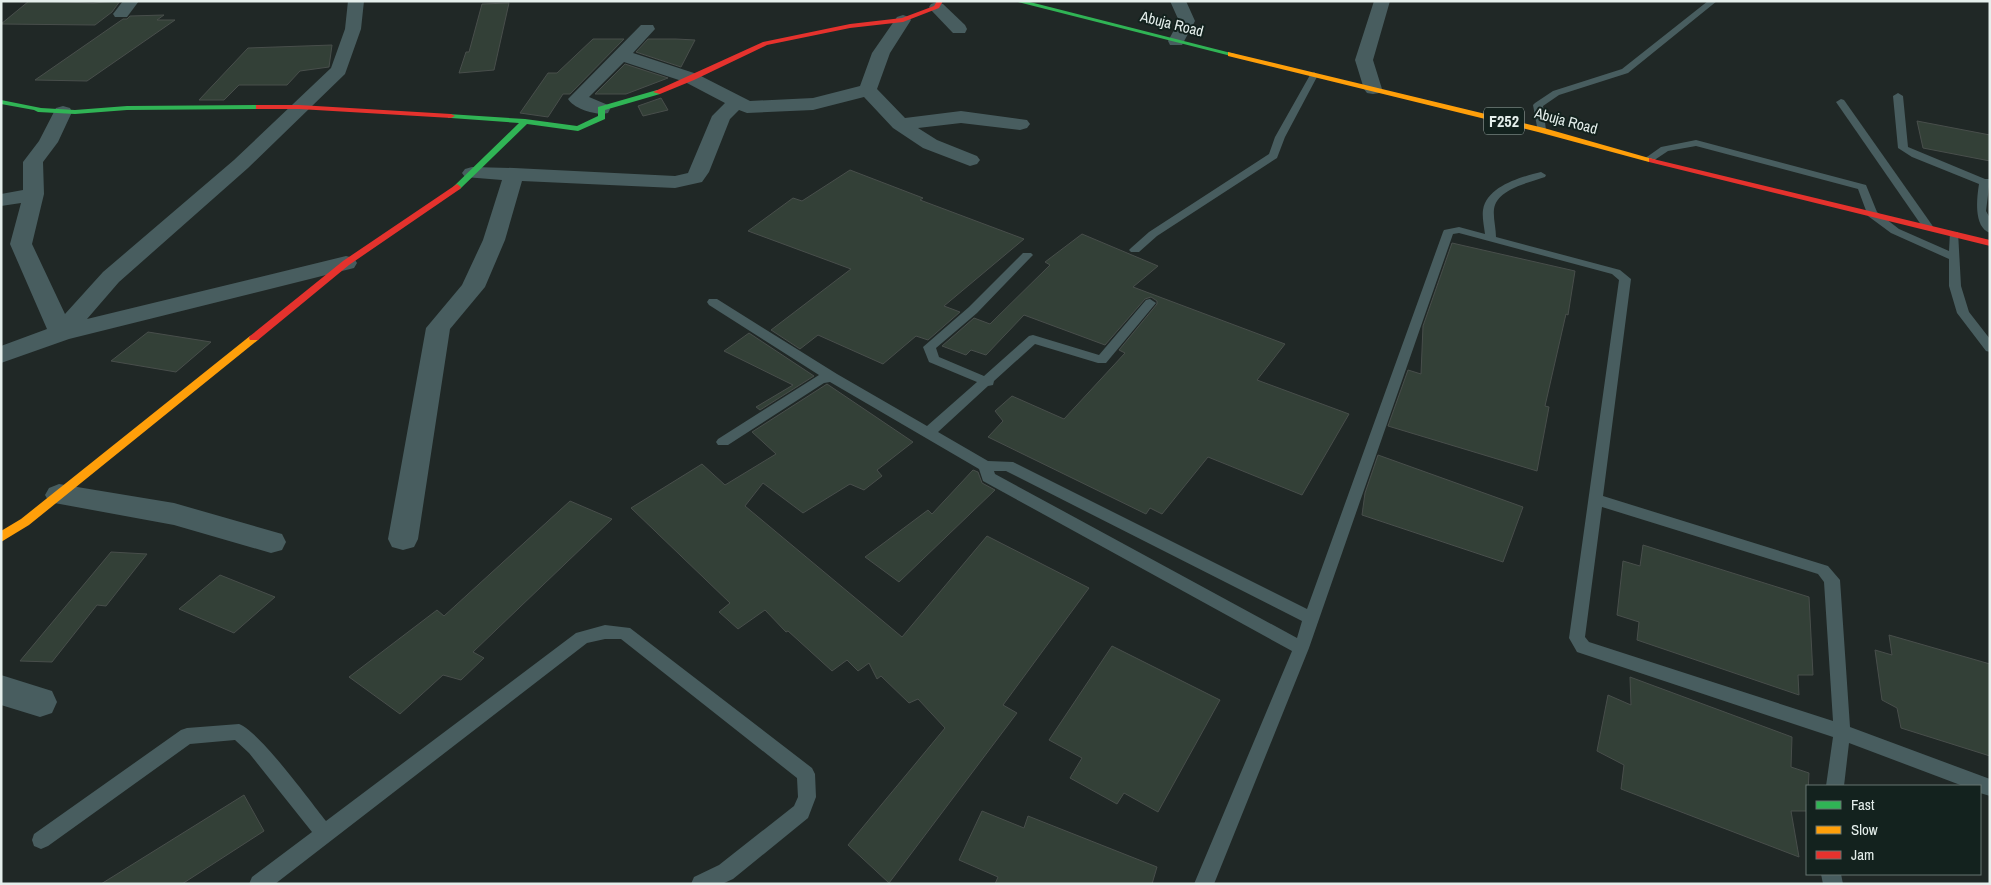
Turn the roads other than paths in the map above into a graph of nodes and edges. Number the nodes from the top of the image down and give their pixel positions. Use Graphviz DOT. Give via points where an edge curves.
graph roads {
  1 [pos="356,1"];
  2 [pos="1017,1"];
  3 [pos="1178,1"];
  4 [pos="1382,1"];
  5 [pos="1713,1"];
  6 [pos="938,4"];
  7 [pos="902,20"];
  8 [pos="647,29"];
  9 [pos="959,29"];
  10 [pos="1176,40"];
  11 [pos="621,56"];
  12 [pos="1314,74"];
  13 [pos="691,78"];
  14 [pos="1373,89"];
  15 [pos="868,90"];
  16 [pos="1898,96"];
  17 [pos="1,102"];
  18 [pos="1841,102"];
  19 [pos="737,103"];
  20 [pos="299,107"];
  21 [pos="601,109"];
  22 [pos="63,112"];
  23 [pos="525,121"];
  24 [pos="900,124"];
  25 [pos="1020,124"];
  26 [pos="1541,130"];
  27 [pos="1649,159"];
  28 [pos="970,160"];
  29 [pos="472,173"];
  30 [pos="514,174"];
  31 [pos="1541,175"];
  32 [pos="1987,182"];
  33 [pos="34,194"];
  34 [pos="1,200"];
  35 [pos="1872,214"];
  36 [pos="1928,228"];
  37 [pos="1990,230"];
  38 [pos="1954,234"];
  39 [pos="1492,239"];
  40 [pos="1990,243"];
  41 [pos="1134,250"];
  42 [pos="1027,254"];
  43 [pos="1955,258"];
  44 [pos="346,263"];
  45 [pos="713,302"];
  46 [pos="1150,303"];
  47 [pos="61,333"];
  48 [pos="1990,348"];
  49 [pos="1,355"];
  50 [pos="832,377"];
  51 [pos="988,382"];
  52 [pos="928,433"];
  53 [pos="723,442"];
  54 [pos="986,466"];
  55 [pos="59,495"];
  56 [pos="1595,499"];
  57 [pos="1,537"];
  58 [pos="403,539"];
  59 [pos="271,542"];
  60 [pos="1311,618"];
  61 [pos="1301,648"];
  62 [pos="1,690"];
  63 [pos="40,702"];
  64 [pos="1842,732"];
  65 [pos="1835,785"];
  66 [pos="1990,788"];
  67 [pos="325,834"];
  68 [pos="41,840"];
  69 [pos="259,884"];
  70 [pos="701,884"];
  71 [pos="1204,884"];
  1 -- 20 [label="street" via="353,28 339,70"];
  2 -- 10 [label="street, Abuja Road / F252"];
  3 -- 10 [label="street" via="1188,24"];
  4 -- 14 [label="street" via="1364,60"];
  5 -- 26 [label="lane" via="1625,71 1556,93 1538,106"];
  6 -- 7 [label="street"];
  6 -- 9 [label="street"];
  7 -- 13 [label="street" via="850,26 765,43"];
  7 -- 15 [label="street" via="881,53"];
  8 -- 11 [label="street"];
  10 -- 12 [label="street, Abuja Road / F252"];
  11 -- 13 [label="street"];
  11 -- 21 [label="street" via="577,99"];
  12 -- 14 [label="street, Abuja Road / F252"];
  12 -- 41 [label="lane" via="1273,156 1153,234"];
  13 -- 19 [label="street"];
  13 -- 21 [label="street"];
  14 -- 26 [label="street, Abuja Road / F252"];
  15 -- 19 [label="street" via="813,104 747,107"];
  15 -- 24 [label="street"];
  16 -- 32 [label="lane" via="1903,148"];
  17 -- 22 [label="street"];
  18 -- 36 [label="lane"];
  19 -- 30 [label="street" via="721,116 695,178 675,182"];
  20 -- 22 [label="street" via="127,108"];
  20 -- 23 [label="street"];
  20 -- 47 [label="street" via="241,164 111,277"];
  21 -- 23 [label="street" via="602,117 578,129"];
  22 -- 33 [label="street" via="48,142 33,162"];
  23 -- 29 [label="street"];
  24 -- 25 [label="street" via="961,117"];
  24 -- 28 [label="street" via="930,144"];
  26 -- 27 [label="street, Abuja Road / F252"];
  27 -- 35 [label="street, Abuja Road / F252"];
  27 -- 35 [label="lane" via="1665,149 1696,143 1862,187"];
  29 -- 30 [label="street"];
  29 -- 44 [label="street" via="452,193"];
  30 -- 58 [label="street" via="494,240 474,286 438,328"];
  31 -- 39 [label="lane" via="1511,185 1493,197 1489,209"];
  32 -- 37 [label="lane" via="1981,211"];
  33 -- 34 [label="street"];
  33 -- 47 [label="street" via="21,244"];
  35 -- 36 [label="street, Abuja Road / F252"];
  35 -- 43 [label="lane" via="1895,231"];
  36 -- 38 [label="street, Abuja Road / F252"];
  38 -- 40 [label="street, Abuja Road / F252"];
  38 -- 43 [label="lane"];
  39 -- 56 [label="lane" via="1616,272 1625,279"];
  39 -- 60 [label="lane" via="1459,230 1448,232"];
  42 -- 51 [label="lane" via="973,310 929,347 933,359"];
  43 -- 48 [label="lane" via="1955,286 1963,313"];
  44 -- 47 [label="street"];
  44 -- 55 [label="street"];
  45 -- 50 [label="lane"];
  46 -- 51 [label="lane" via="1102,360 1033,339"];
  47 -- 49 [label="street"];
  50 -- 52 [label="lane"];
  50 -- 53 [label="lane" via="820,379"];
  51 -- 52 [label="lane"];
  52 -- 54 [label="lane"];
  54 -- 60 [label="lane" via="1008,466"];
  54 -- 61 [label="lane" via="988,477"];
  55 -- 57 [label="street"];
  55 -- 59 [label="street" via="174,514"];
  56 -- 64 [label="lane" via="1823,570 1829,575 1832,580"];
  56 -- 64 [label="lane" via="1577,638 1583,646"];
  60 -- 61 [label="lane"];
  61 -- 71 [label="lane"];
  62 -- 63 [label="street"];
  64 -- 65 [label="lane"];
  64 -- 66 [label="lane"];
  67 -- 68 [label="lane" via="255,747 239,732 187,736"];
  67 -- 69 [label="lane"];
  67 -- 70 [label="lane" via="582,638 605,632 624,633 806,774 807,796 801,812 726,872"];
}
